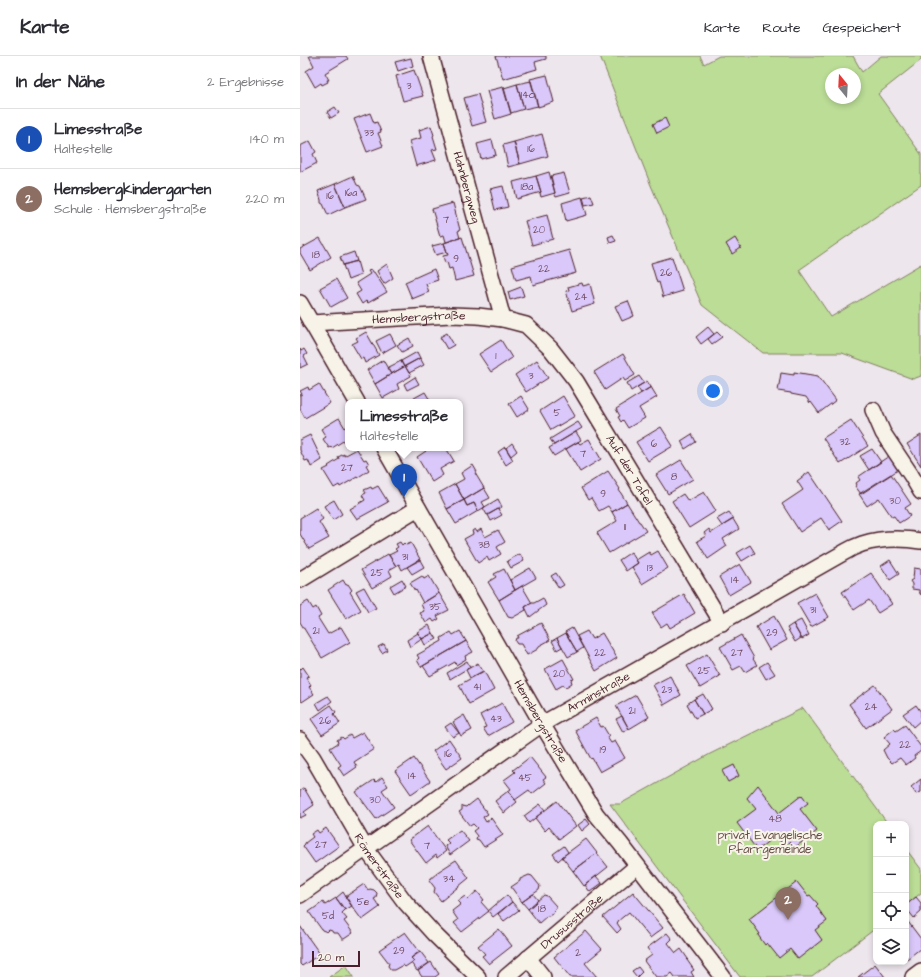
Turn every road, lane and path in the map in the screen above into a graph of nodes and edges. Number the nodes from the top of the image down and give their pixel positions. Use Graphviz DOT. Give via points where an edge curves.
graph roads {
  1 [pos="431,56"];
  2 [pos="300,303"];
  3 [pos="503,319"];
  4 [pos="312,323"];
  5 [pos="526,325"];
  6 [pos="355,399"];
  7 [pos="873,410"];
  8 [pos="386,451"];
  9 [pos="921,492"];
  10 [pos="418,508"];
  11 [pos="921,541"];
  12 [pos="300,580"];
  13 [pos="722,623"];
  14 [pos="542,724"];
  15 [pos="300,740"];
  16 [pos="366,848"];
  17 [pos="637,866"];
  18 [pos="300,895"];
  19 [pos="528,958"];
  20 [pos="921,971"];
  21 [pos="478,977"];
  22 [pos="506,977"];
  23 [pos="544,977"];
  24 [pos="723,977"];
  25 [pos="913,977"];
  1 -- 3 [label="street, Hahnbergweg"];
  2 -- 4 [label="street"];
  3 -- 4 [label="street, Hemsbergstraße" via="451,315"];
  3 -- 5 [label="street, Hemsbergstraße"];
  4 -- 6 [label="street"];
  5 -- 13 [label="street, Auf der Tafel" via="551,349 576,381"];
  7 -- 9 [label="street" via="884,433"];
  8 -- 10 [label="street, Hemsbergstraße"];
  10 -- 12 [label="street"];
  10 -- 14 [label="street, Hemsbergstraße"];
  11 -- 13 [label="street, Arminstraße" via="883,540 863,544"];
  13 -- 14 [label="street, Arminstraße"];
  14 -- 16 [label="street, Arminstraße"];
  14 -- 17 [label="street, Hemsbergstraße" via="596,814"];
  15 -- 16 [label="street, Römerstraße"];
  16 -- 18 [label="street, Arminstraße"];
  16 -- 21 [label="street, Römerstraße" via="405,902"];
  17 -- 19 [label="street, Drususstraße"];
  17 -- 24 [label="street, Hemsbergstraße"];
  19 -- 22 [label="street, Drususstraße"];
  19 -- 23 [label="street"];
  20 -- 25 [label="street"];
}
